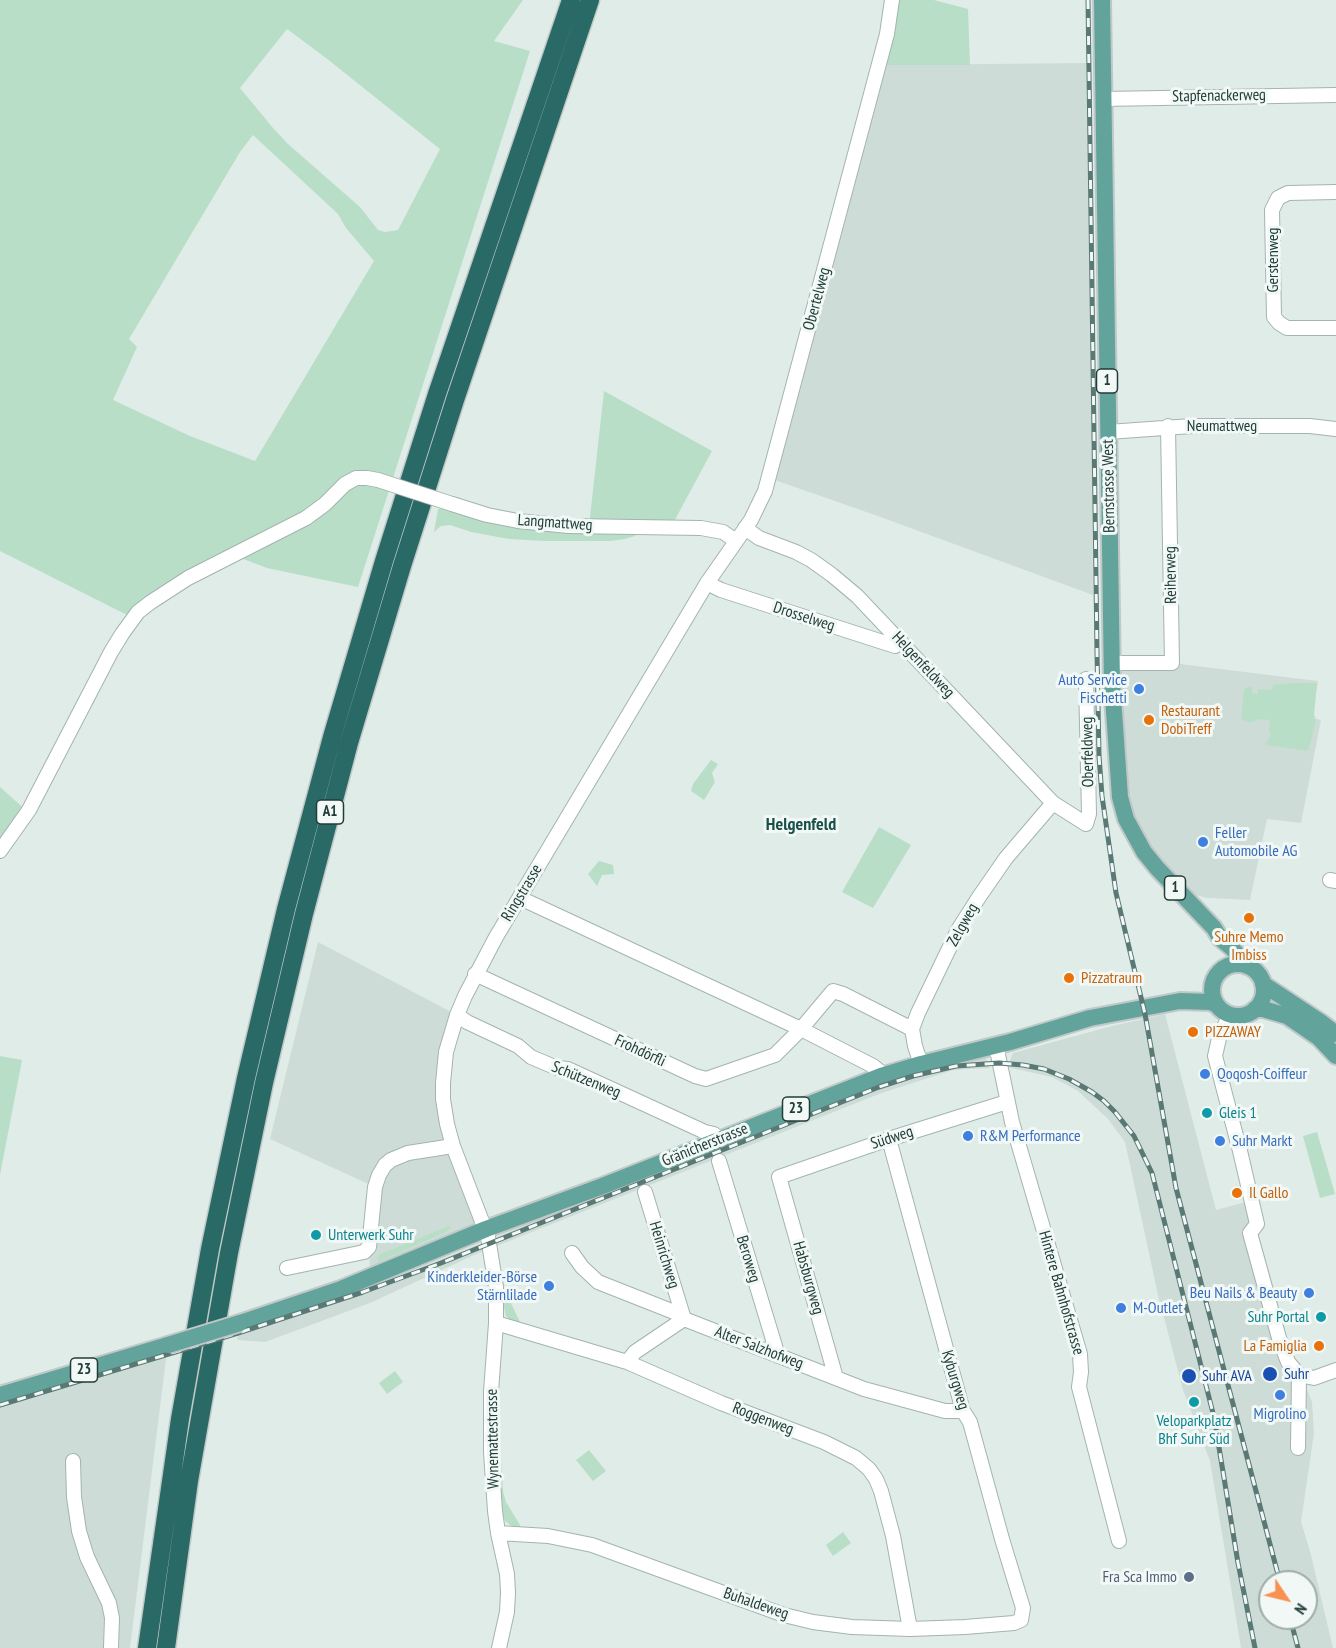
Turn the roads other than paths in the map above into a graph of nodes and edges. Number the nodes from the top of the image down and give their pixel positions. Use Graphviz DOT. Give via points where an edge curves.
graph roads {
  1 [pos="570,0"];
  2 [pos="590,0"];
  3 [pos="892,0"];
  4 [pos="1102,0"];
  5 [pos="1336,95"];
  6 [pos="1103,99"];
  7 [pos="1336,192"];
  8 [pos="1336,328"];
  9 [pos="1168,426"];
  10 [pos="1336,429"];
  11 [pos="1108,432"];
  12 [pos="745,528"];
  13 [pos="736,541"];
  14 [pos="707,583"];
  15 [pos="901,642"];
  16 [pos="1112,663"];
  17 [pos="1086,679"];
  18 [pos="1053,803"];
  19 [pos="1086,824"];
  20 [pos="0,851"];
  21 [pos="520,898"];
  22 [pos="1220,938"];
  23 [pos="1247,966"];
  24 [pos="475,974"];
  25 [pos="1218,975"];
  26 [pos="1263,984"];
  27 [pos="1180,1001"];
  28 [pos="1217,1005"];
  29 [pos="1256,1009"];
  30 [pos="457,1015"];
  31 [pos="1234,1016"];
  32 [pos="801,1029"];
  33 [pos="912,1029"];
  34 [pos="1335,1032"];
  35 [pos="996,1045"];
  36 [pos="1336,1056"];
  37 [pos="921,1064"];
  38 [pos="881,1076"];
  39 [pos="1007,1102"];
  40 [pos="889,1139"];
  41 [pos="718,1140"];
  42 [pos="453,1146"];
  43 [pos="719,1161"];
  44 [pos="779,1177"];
  45 [pos="645,1192"];
  46 [pos="486,1229"];
  47 [pos="572,1253"];
  48 [pos="287,1268"];
  49 [pos="684,1319"];
  50 [pos="495,1323"];
  51 [pos="778,1356"];
  52 [pos="627,1362"];
  53 [pos="1336,1370"];
  54 [pos="1299,1376"];
  55 [pos="836,1378"];
  56 [pos="0,1395"];
  57 [pos="963,1411"];
  58 [pos="1298,1448"];
  59 [pos="74,1461"];
  60 [pos="498,1533"];
  61 [pos="1119,1541"];
  62 [pos="1021,1620"];
  63 [pos="910,1629"];
  64 [pos="111,1648"];
  65 [pos="147,1648"];
  66 [pos="166,1648"];
  67 [pos="499,1648"];
  1 -- 65 [label="highway, A1" via="402,505 300,852 210,1249 180,1419"];
  2 -- 66 [label="highway, A1" via="412,533 306,903 224,1276 189,1481"];
  3 -- 12 [label="street, Obertelweg" via="887,34 767,483"];
  4 -- 6 [label="main road, Bernstrasse West / 1"];
  5 -- 6 [label="street, Stapfenackerweg"];
  6 -- 11 [label="main road, Bernstrasse West / 1"];
  7 -- 8 [label="street, Gerstenweg" via="1288,193 1278,198 1272,210 1274,316 1287,328"];
  9 -- 10 [label="street, Neumattweg"];
  9 -- 11 [label="street, Neumattweg"];
  9 -- 16 [label="street, Reiherweg" via="1172,663"];
  11 -- 16 [label="main road, Bernstrasse West / 1"];
  12 -- 13 [label="street, Obertelweg"];
  12 -- 15 [label="street, Helgenfeldweg" via="759,538 796,552 832,575"];
  13 -- 14 [label="street, Obertelweg"];
  13 -- 20 [label="street, Langmattweg, bridge" via="723,532 700,528 569,526 518,521 378,480 356,478 306,518 188,578 138,612 111,652 29,810"];
  14 -- 15 [label="street, Drosselweg" via="895,646"];
  14 -- 21 [label="street, Ringstrasse"];
  15 -- 18 [label="street, Helgenfeldweg"];
  16 -- 22 [label="main road, Bernstrasse West / 1" via="1118,775 1126,819 1144,852"];
  17 -- 19 [label="street, Oberfeldweg"];
  18 -- 19 [label="street, Helgenfeldweg"];
  18 -- 33 [label="street, Zelgweg" via="1006,858 962,922"];
  21 -- 24 [label="street, Ringstrasse"];
  21 -- 32 [label="street"];
  22 -- 23 [label="main road, Bernstrasse West / 1"];
  22 -- 25 [label="main road" via="1223,953"];
  23 -- 25 [label="main road" via="1231,965"];
  23 -- 26 [label="main road, 1"];
  24 -- 30 [label="street, Ringstrasse"];
  24 -- 32 [label="street, Frohdörfli" via="706,1079 775,1055"];
  25 -- 27 [label="main road, Gränicherstrasse / 23"];
  25 -- 28 [label="main road" via="1213,992"];
  26 -- 29 [label="main road" via="1263,998"];
  26 -- 34 [label="main road, 1"];
  27 -- 28 [label="main road, Gränicherstrasse / 23"];
  27 -- 35 [label="main road, Gränicherstrasse / 23" via="1090,1018"];
  28 -- 31 [label="main road"];
  29 -- 31 [label="main road"];
  29 -- 36 [label="main road" via="1287,1016 1319,1038"];
  30 -- 41 [label="street, Schützenweg" via="518,1046 531,1057 568,1069 714,1134"];
  30 -- 42 [label="street, Ringstrasse" via="442,1083"];
  31 -- 54 [label="street" via="1220,1034 1215,1056 1257,1224 1250,1233 1284,1354"];
  32 -- 33 [label="street, Frohdörfli" via="833,992"];
  32 -- 38 [label="street" via="873,1066"];
  33 -- 37 [label="street"];
  35 -- 37 [label="main road, Gränicherstrasse / 23"];
  35 -- 39 [label="street, Hintere Bahnhofstrasse"];
  37 -- 38 [label="main road, Gränicherstrasse / 23"];
  38 -- 41 [label="main road, Gränicherstrasse / 23"];
  39 -- 40 [label="street, Südweg"];
  39 -- 61 [label="street, Hintere Bahnhofstrasse" via="1080,1354 1079,1387"];
  40 -- 44 [label="street, Südweg"];
  40 -- 57 [label="street, Kyburgweg"];
  41 -- 46 [label="main road, Gränicherstrasse / 23"];
  42 -- 46 [label="street, Ringstrasse"];
  42 -- 48 [label="street" via="408,1153 385,1165 375,1187 369,1247 364,1252"];
  43 -- 51 [label="street, Beroweg"];
  44 -- 55 [label="street, Habsburgweg"];
  45 -- 49 [label="street, Heinrichweg"];
  46 -- 50 [label="street, Wynemattestrasse" via="496,1287"];
  46 -- 56 [label="main road, Gränicherstrasse / 23, bridge" via="341,1289"];
  47 -- 49 [label="street, Alter Salzhofweg" via="598,1282"];
  49 -- 51 [label="street, Alter Salzhofweg"];
  49 -- 52 [label="street" via="635,1352"];
  50 -- 52 [label="street, Roggenweg"];
  50 -- 60 [label="street, Wynemattestrasse" via="491,1452"];
  51 -- 55 [label="street, Alter Salzhofweg"];
  52 -- 63 [label="street, Roggenweg" via="834,1447 869,1468 886,1507"];
  53 -- 54 [label="street" via="1314,1378"];
  54 -- 58 [label="street"];
  55 -- 57 [label="street, Alter Salzhofweg" via="945,1411"];
  57 -- 62 [label="street, Kyburgweg" via="970,1422 1023,1608"];
  59 -- 64 [label="street" via="79,1531 109,1603"];
  60 -- 63 [label="street, Buhaldeweg" via="548,1536 592,1545 813,1622 852,1628"];
  60 -- 67 [label="street, Wynemattestrasse" via="508,1593"];
  62 -- 63 [label="street, Buhaldeweg"];
}
